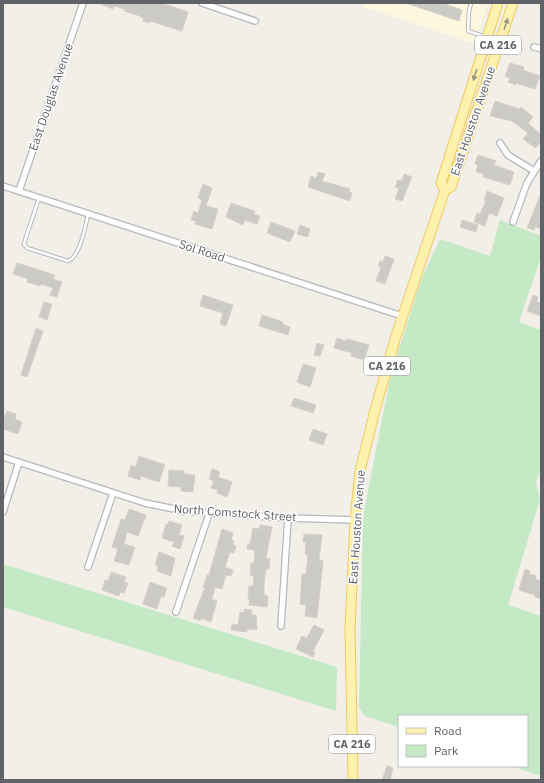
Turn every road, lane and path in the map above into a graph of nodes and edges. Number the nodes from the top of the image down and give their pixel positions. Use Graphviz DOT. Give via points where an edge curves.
graph roads {
  1 [pos="83,3"];
  2 [pos="202,3"];
  3 [pos="472,3"];
  4 [pos="498,3"];
  5 [pos="513,3"];
  6 [pos="255,21"];
  7 [pos="487,38"];
  8 [pos="534,47"];
  9 [pos="541,49"];
  10 [pos="500,143"];
  11 [pos="541,161"];
  12 [pos="534,171"];
  13 [pos="3,186"];
  14 [pos="445,190"];
  15 [pos="19,191"];
  16 [pos="39,197"];
  17 [pos="89,214"];
  18 [pos="513,222"];
  19 [pos="402,316"];
  20 [pos="3,457"];
  21 [pos="19,462"];
  22 [pos="113,493"];
  23 [pos="3,512"];
  24 [pos="209,514"];
  25 [pos="288,518"];
  26 [pos="355,520"];
  27 [pos="88,567"];
  28 [pos="176,612"];
  29 [pos="281,626"];
  30 [pos="353,780"];
  1 -- 15 [label="street, East Douglas Avenue"];
  2 -- 6 [label="street"];
  3 -- 7 [label="lane" via="468,31"];
  4 -- 7 [label="main road, East Houston Avenue / CA 216"];
  14 -- 5 [label="main road, East Houston Avenue / CA 216, one-way" via="451,187"];
  7 -- 14 [label="main road, East Houston Avenue / CA 216, one-way" via="441,183"];
  8 -- 9 [label="street"];
  10 -- 12 [label="street" via="508,155"];
  11 -- 12 [label="street"];
  12 -- 18 [label="street"];
  13 -- 15 [label="street, Sol Road"];
  14 -- 19 [label="main road, East Houston Avenue / CA 216"];
  15 -- 16 [label="street, Sol Road"];
  16 -- 17 [label="street, Sol Road"];
  16 -- 17 [label="lane" via="24,244 27,248 68,262 77,252"];
  17 -- 19 [label="street, Sol Road"];
  19 -- 26 [label="main road, East Houston Avenue / CA 216" via="366,445 358,485"];
  20 -- 21 [label="street, North Comstock Street"];
  21 -- 22 [label="street, North Comstock Street"];
  21 -- 23 [label="street"];
  22 -- 24 [label="street, North Comstock Street" via="162,507"];
  22 -- 27 [label="street"];
  24 -- 25 [label="street, North Comstock Street"];
  24 -- 28 [label="street"];
  25 -- 26 [label="street, North Comstock Street"];
  25 -- 29 [label="street"];
  26 -- 30 [label="main road, East Houston Avenue / CA 216" via="350,628"];
}
